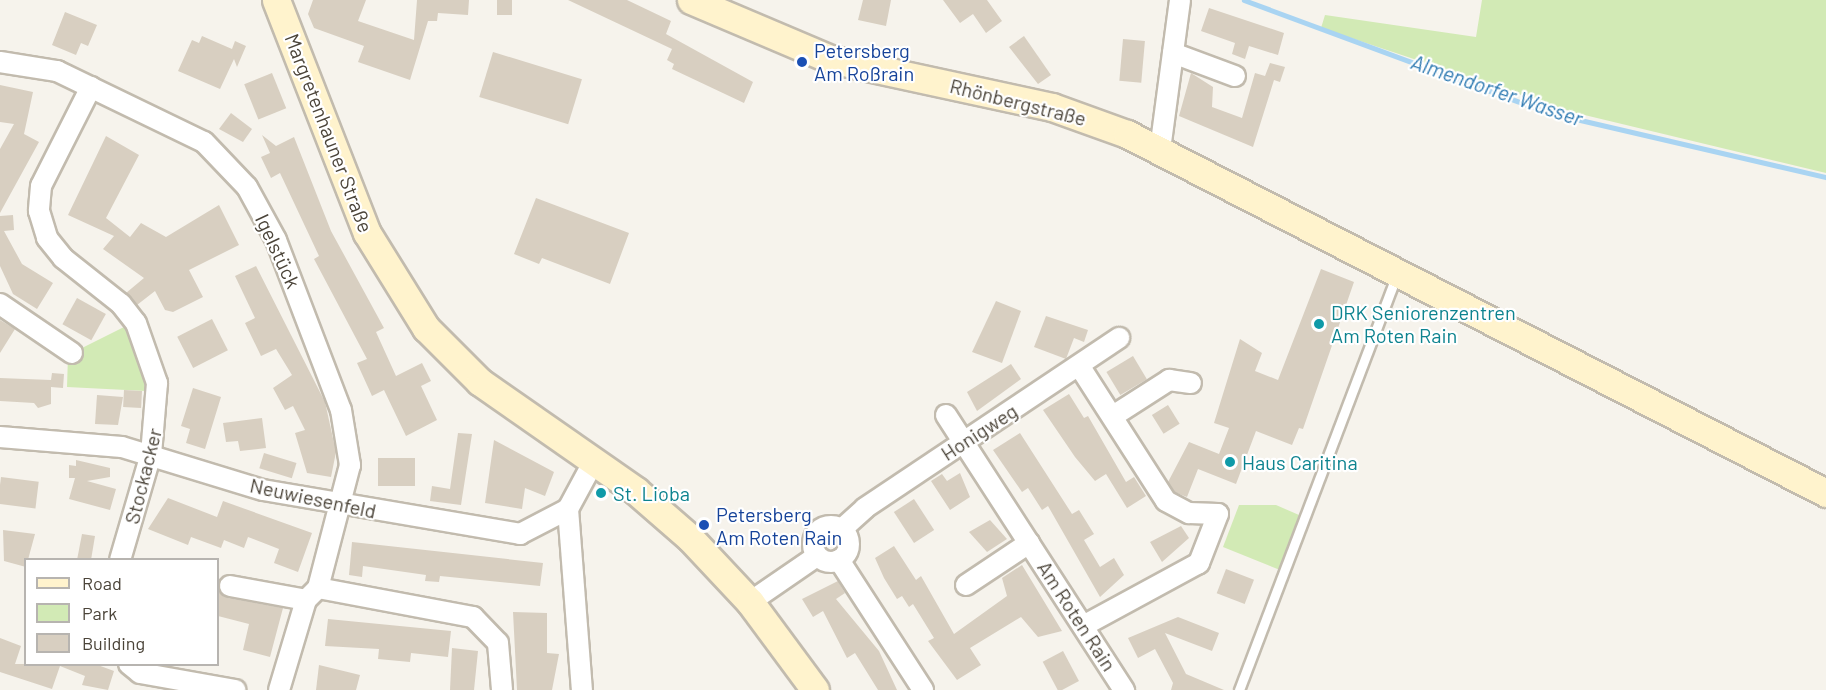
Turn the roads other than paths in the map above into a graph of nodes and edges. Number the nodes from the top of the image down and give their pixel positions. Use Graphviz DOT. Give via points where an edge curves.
graph roads {
  1 [pos="276,0"];
  2 [pos="691,0"];
  3 [pos="1179,0"];
  4 [pos="1173,53"];
  5 [pos="0,62"];
  6 [pos="1235,76"];
  7 [pos="91,87"];
  8 [pos="1160,150"];
  9 [pos="1398,272"];
  10 [pos="0,304"];
  11 [pos="1119,338"];
  12 [pos="72,353"];
  13 [pos="1080,367"];
  14 [pos="1191,383"];
  15 [pos="946,415"];
  16 [pos="1113,416"];
  17 [pos="0,436"];
  18 [pos="964,442"];
  19 [pos="151,454"];
  20 [pos="594,461"];
  21 [pos="1826,493"];
  22 [pos="340,506"];
  23 [pos="568,509"];
  24 [pos="842,530"];
  25 [pos="1029,543"];
  26 [pos="817,556"];
  27 [pos="121,558"];
  28 [pos="839,560"];
  29 [pos="966,585"];
  30 [pos="230,586"];
  31 [pos="312,594"];
  32 [pos="750,602"];
  33 [pos="1083,626"];
  34 [pos="131,666"];
  35 [pos="235,690"];
  36 [pos="279,690"];
  37 [pos="502,690"];
  38 [pos="582,690"];
  39 [pos="815,690"];
  40 [pos="923,690"];
  41 [pos="1124,690"];
  42 [pos="1239,690"];
  1 -- 20 [label="street, Margretenhauner Straße" via="350,196 405,299 480,382"];
  2 -- 8 [label="street, Rhönbergstraße" via="830,59 1052,107"];
  3 -- 4 [label="street"];
  4 -- 6 [label="street"];
  4 -- 8 [label="street"];
  5 -- 7 [label="street, Igelstück" via="57,71"];
  7 -- 19 [label="street, Stockacker" via="41,186 39,211 47,238 63,258 122,304 141,332 157,383"];
  7 -- 22 [label="street, Igelstück" via="204,142 247,187 276,240 341,410 350,465"];
  8 -- 9 [label="street, Rhönbergstraße"];
  9 -- 21 [label="street, Rhönbergstraße"];
  9 -- 42 [label="lane"];
  10 -- 12 [label="street"];
  11 -- 13 [label="street, Honigweg"];
  13 -- 16 [label="street"];
  13 -- 18 [label="street, Honigweg"];
  14 -- 16 [label="street" via="1169,380"];
  15 -- 18 [label="street, Am Roten Rain"];
  16 -- 33 [label="street" via="1166,501 1189,513 1218,514 1199,563"];
  17 -- 19 [label="street, Neuwiesenfeld" via="94,442"];
  18 -- 24 [label="street, Honigweg"];
  18 -- 25 [label="street, Am Roten Rain"];
  19 -- 22 [label="street, Neuwiesenfeld" via="262,490"];
  19 -- 27 [label="street, Stockacker"];
  20 -- 23 [label="street"];
  20 -- 32 [label="street, Margretenhauner Straße" via="690,538"];
  22 -- 23 [label="street, Neuwiesenfeld" via="520,534"];
  22 -- 31 [label="street, Igelstück"];
  23 -- 38 [label="street"];
  24 -- 26 [label="street" via="827,526 815,535"];
  24 -- 28 [label="street" via="849,542"];
  25 -- 29 [label="street, Am Roten Rain"];
  25 -- 33 [label="street, Am Roten Rain"];
  26 -- 28 [label="street"];
  26 -- 32 [label="street"];
  28 -- 40 [label="street"];
  30 -- 31 [label="street"];
  31 -- 36 [label="street, Igelstück"];
  31 -- 37 [label="street" via="473,617 498,643"];
  32 -- 39 [label="street, Margretenhauner Straße"];
  33 -- 41 [label="street, Am Roten Rain"];
  34 -- 35 [label="street" via="140,673"];
}
